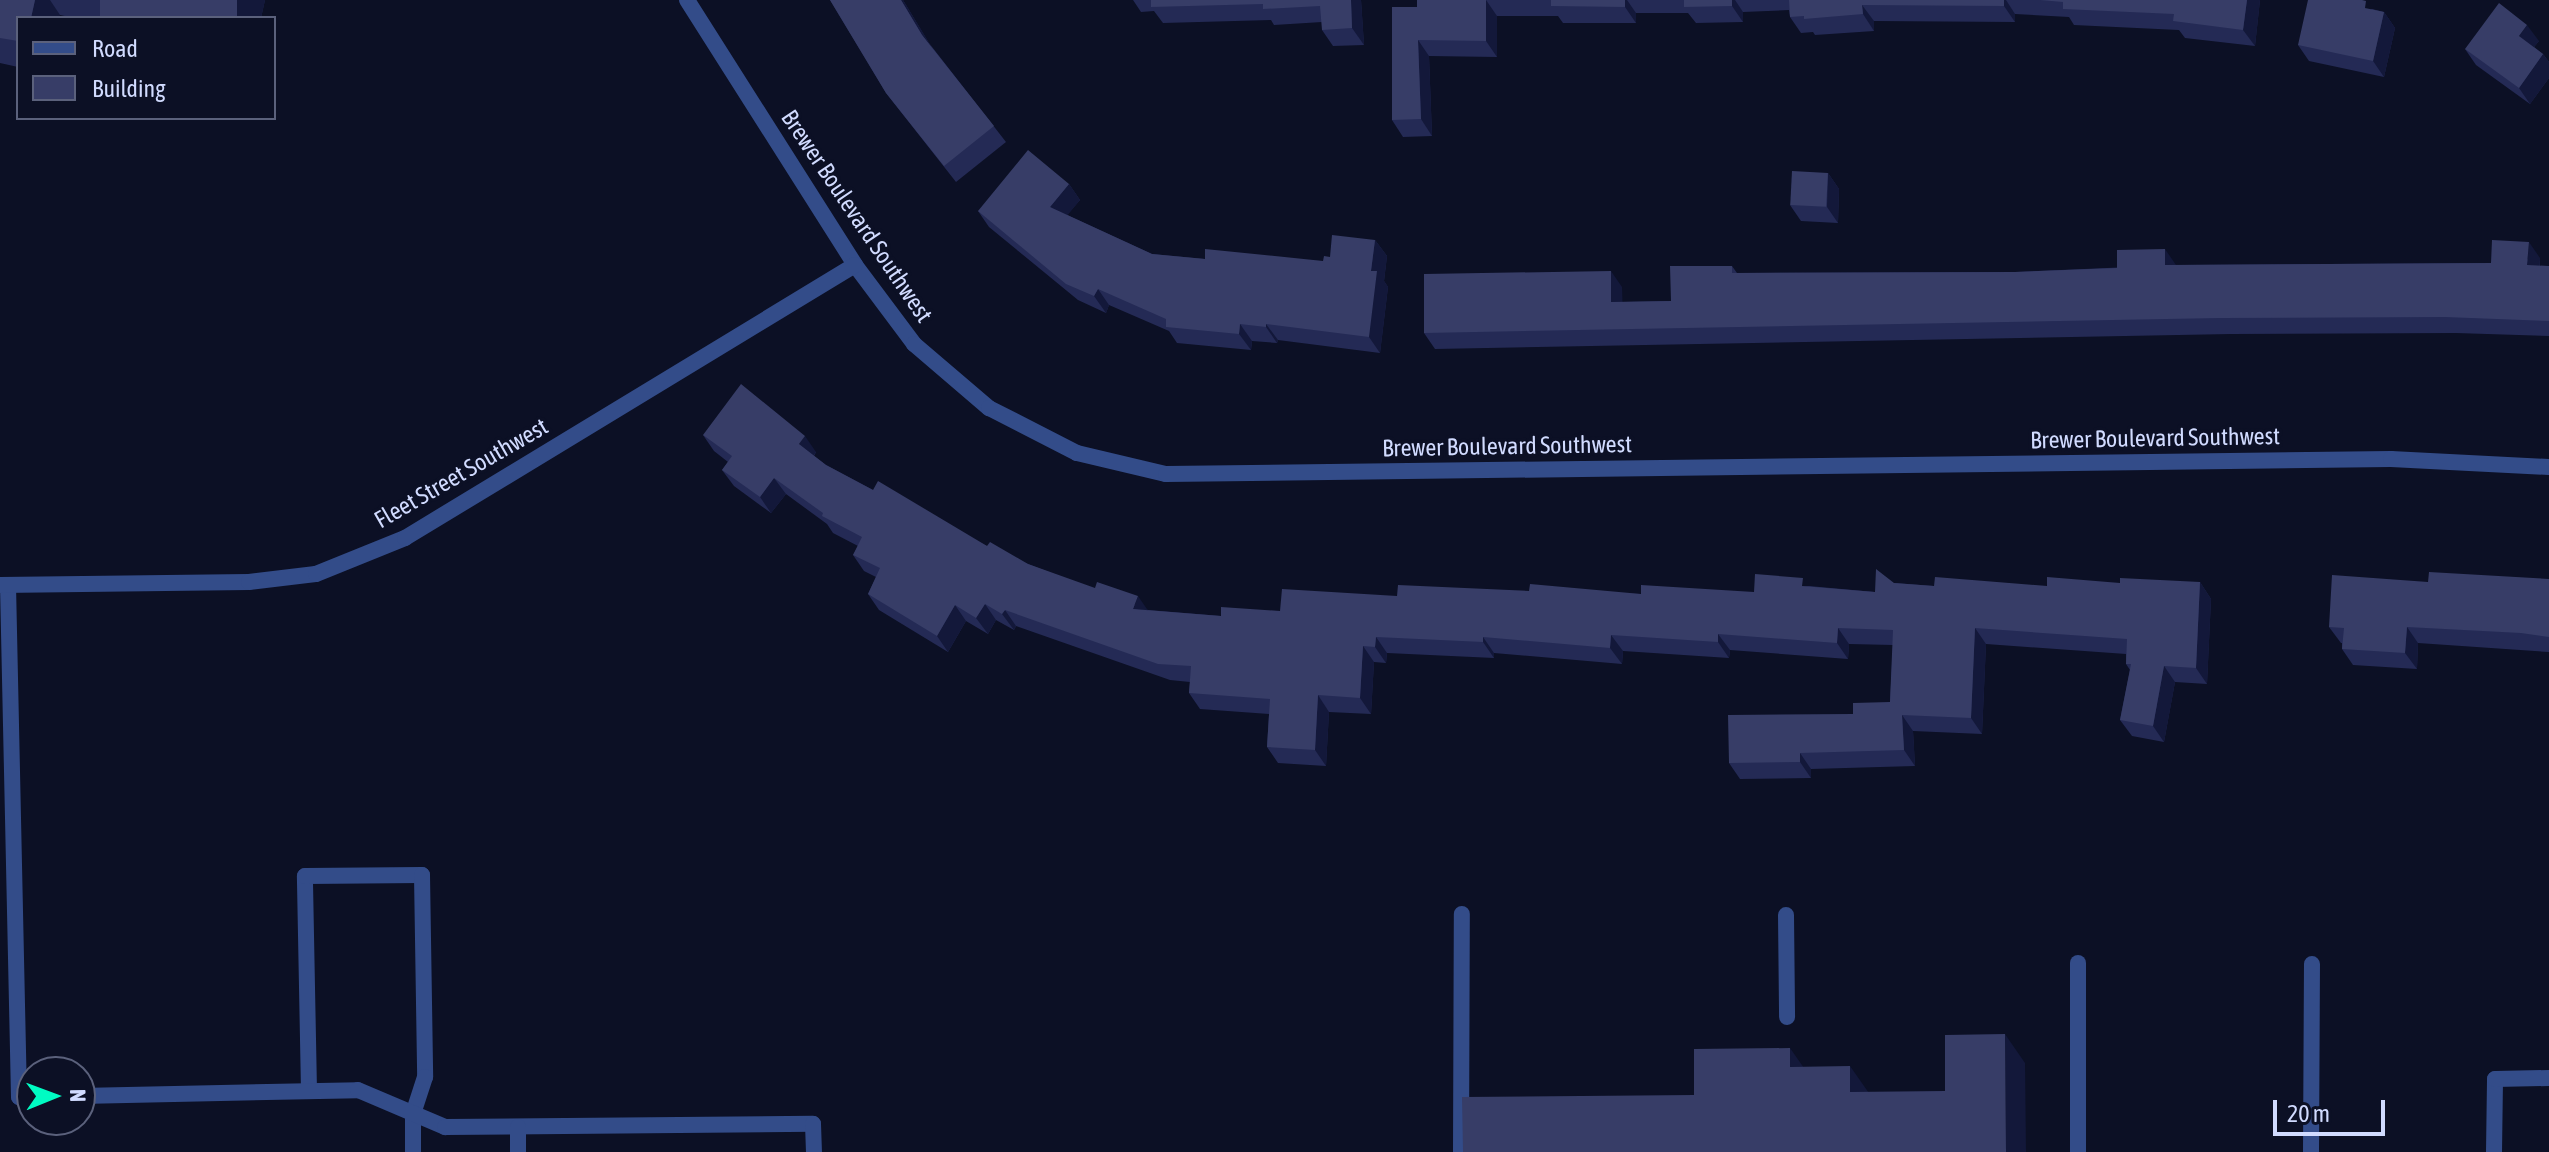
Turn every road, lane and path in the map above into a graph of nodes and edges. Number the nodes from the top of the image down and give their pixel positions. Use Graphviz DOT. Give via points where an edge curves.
graph roads {
  1 [pos="687,0"];
  2 [pos="855,265"];
  3 [pos="2549,467"];
  4 [pos="4,585"];
  5 [pos="1462,914"];
  6 [pos="1786,915"];
  7 [pos="2078,963"];
  8 [pos="2312,964"];
  9 [pos="1787,1017"];
  10 [pos="18,1056"];
  11 [pos="2549,1078"];
  12 [pos="309,1091"];
  13 [pos="96,1096"];
  14 [pos="413,1113"];
  15 [pos="518,1127"];
  16 [pos="413,1152"];
  17 [pos="518,1152"];
  18 [pos="814,1152"];
  19 [pos="1461,1152"];
  20 [pos="2078,1152"];
  21 [pos="2311,1152"];
  22 [pos="2494,1152"];
  1 -- 2 [label="street, Brewer Boulevard Southwest"];
  2 -- 3 [label="street, Brewer Boulevard Southwest" via="914,344 989,408 1077,453 1166,474 2391,459"];
  2 -- 4 [label="street, Fleet Street Southwest" via="405,538 316,574 249,582"];
  4 -- 10 [label="street"];
  5 -- 19 [label="street"];
  6 -- 9 [label="street"];
  7 -- 20 [label="street"];
  8 -- 21 [label="street"];
  11 -- 22 [label="street" via="2495,1079"];
  12 -- 13 [label="street"];
  12 -- 14 [label="street" via="358,1090"];
  12 -- 14 [label="street" via="305,876 422,875 425,1077"];
  14 -- 15 [label="street" via="445,1127"];
  14 -- 16 [label="street"];
  15 -- 17 [label="street"];
  15 -- 18 [label="street" via="813,1124"];
}
